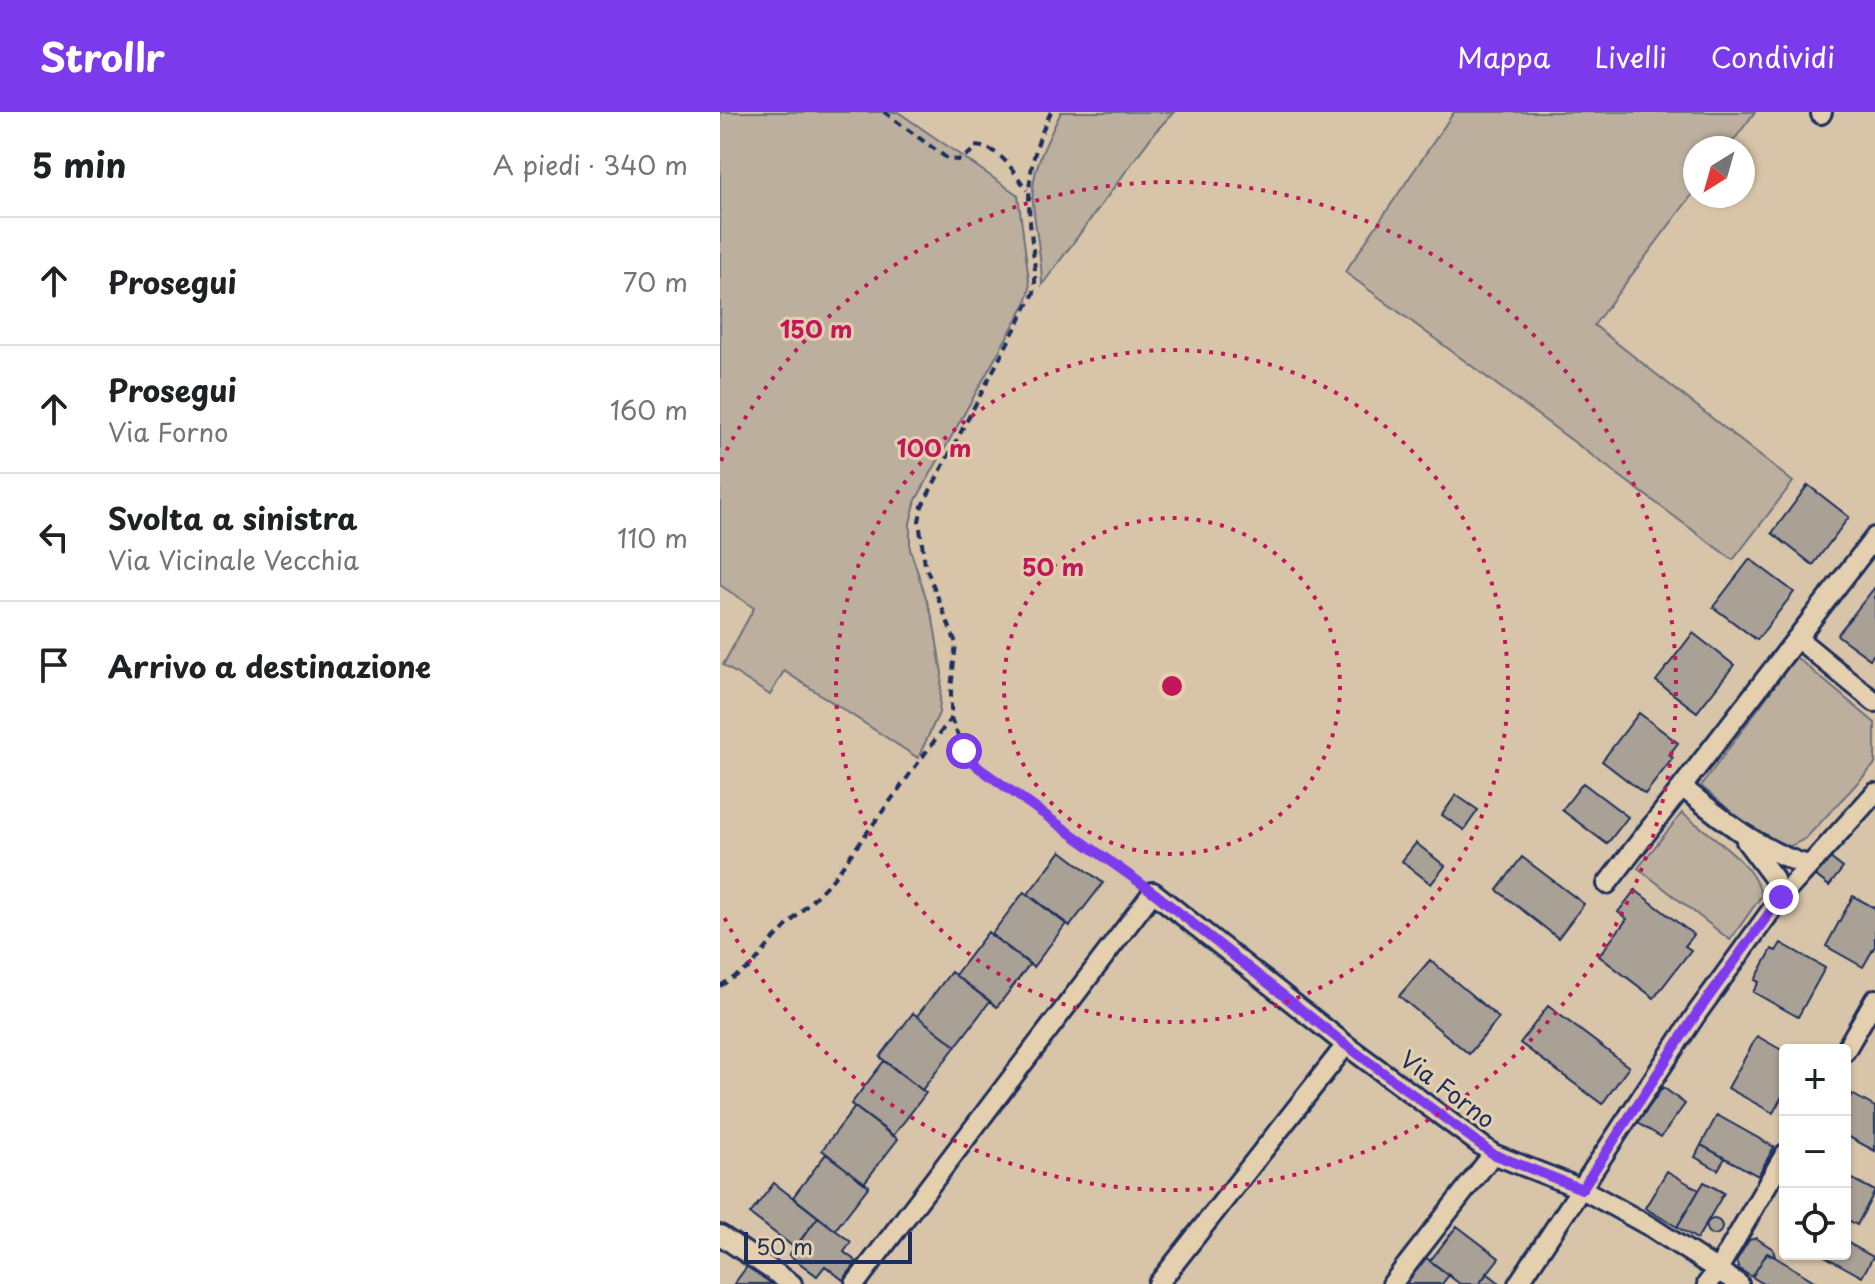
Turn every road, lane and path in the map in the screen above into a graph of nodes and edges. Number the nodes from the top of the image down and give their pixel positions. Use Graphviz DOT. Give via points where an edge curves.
graph roads {
  1 [pos="884,112"];
  2 [pos="1051,112"];
  3 [pos="1027,190"];
  4 [pos="1875,537"];
  5 [pos="1797,638"];
  6 [pos="1850,683"];
  7 [pos="1875,702"];
  8 [pos="1875,708"];
  9 [pos="951,718"];
  10 [pos="1682,787"];
  11 [pos="1875,793"];
  12 [pos="1739,833"];
  13 [pos="1808,865"];
  14 [pos="1607,884"];
  15 [pos="1153,892"];
  16 [pos="1781,897"];
  17 [pos="720,986"];
  18 [pos="1875,999"];
  19 [pos="1849,1044"];
  20 [pos="1346,1045"];
  21 [pos="1493,1154"];
  22 [pos="1779,1164"];
  23 [pos="1582,1189"];
  24 [pos="720,1235"];
  25 [pos="1712,1278"];
  26 [pos="792,1284"];
  27 [pos="855,1284"];
  28 [pos="1158,1284"];
  29 [pos="1392,1284"];
  30 [pos="1518,1284"];
  31 [pos="1739,1284"];
  1 -- 3 [label="path" via="948,159 958,160 975,146 989,147 1013,168"];
  2 -- 3 [label="path" via="1037,139"];
  3 -- 9 [label="path" via="1037,270 1034,293 922,506 919,521 925,565 956,643"];
  4 -- 5 [label="street"];
  5 -- 6 [label="street"];
  5 -- 10 [label="street"];
  6 -- 7 [label="street"];
  6 -- 8 [label="street"];
  9 -- 15 [label="path" via="964,751 979,768"];
  9 -- 17 [label="path" via="833,879 752,966"];
  10 -- 12 [label="street"];
  10 -- 14 [label="street"];
  11 -- 13 [label="street"];
  12 -- 13 [label="street"];
  12 -- 16 [label="street" via="1773,877"];
  13 -- 16 [label="street"];
  15 -- 20 [label="street, Via Forno"];
  15 -- 27 [label="street"];
  16 -- 23 [label="street" via="1697,1013"];
  18 -- 19 [label="street"];
  20 -- 21 [label="street, Via Forno"];
  20 -- 28 [label="street"];
  21 -- 23 [label="street, Via Forno"];
  21 -- 29 [label="street"];
  22 -- 25 [label="street"];
  23 -- 25 [label="street, Via Forno" via="1651,1227"];
  23 -- 30 [label="street"];
  24 -- 26 [label="street"];
  25 -- 31 [label="street, Via Forno"];
}
